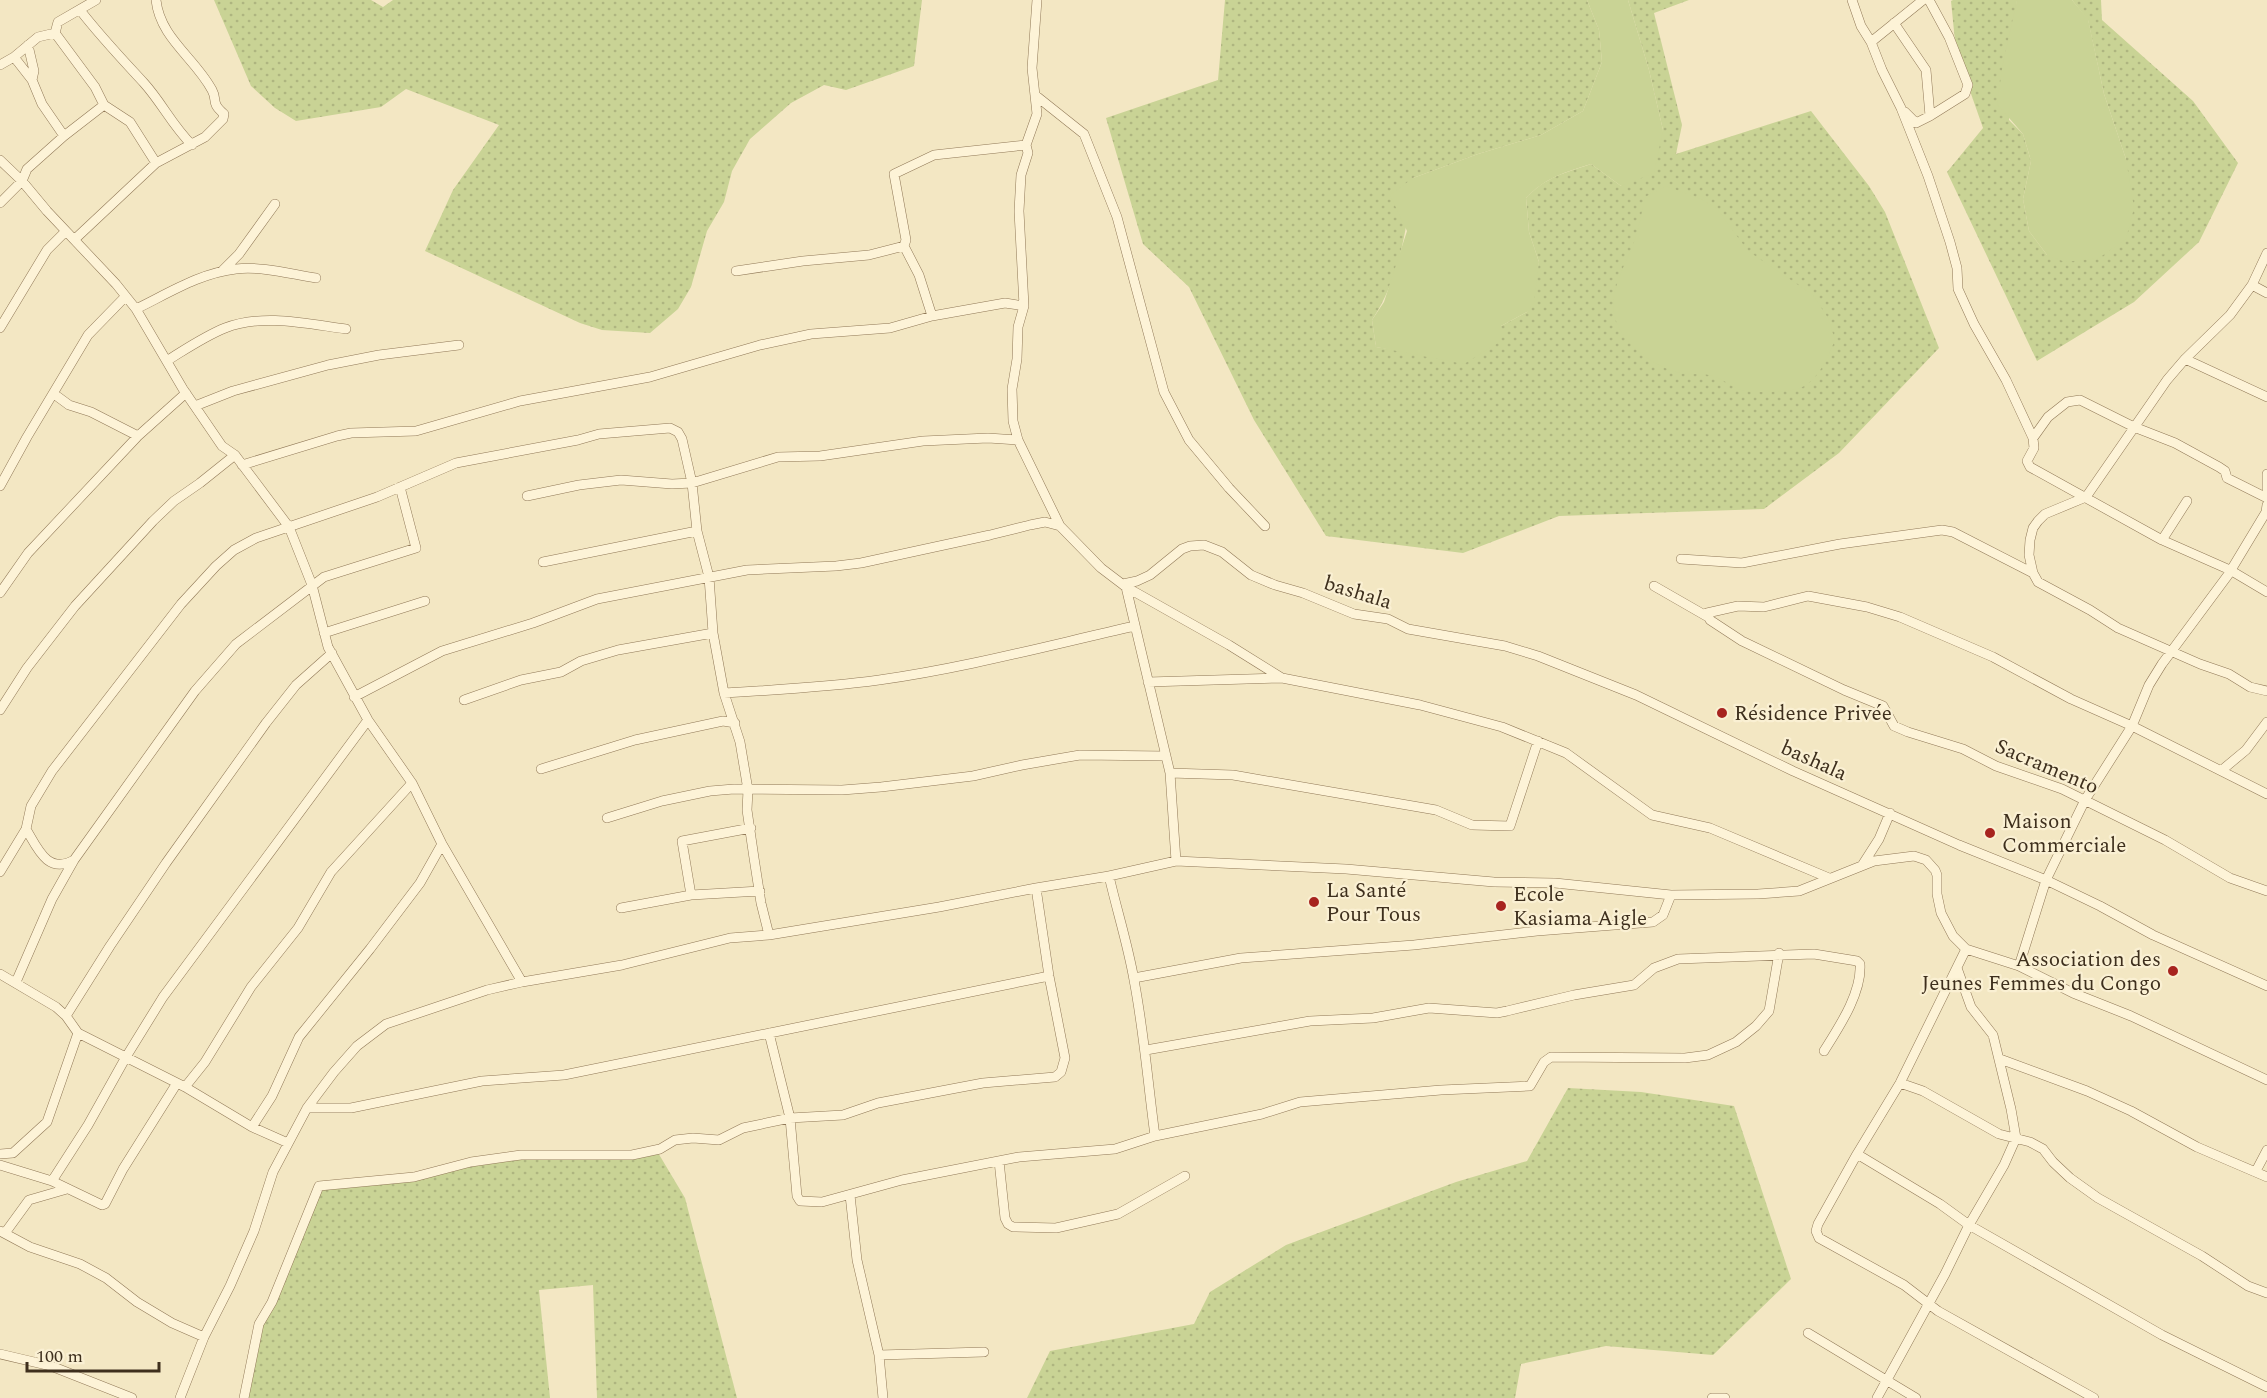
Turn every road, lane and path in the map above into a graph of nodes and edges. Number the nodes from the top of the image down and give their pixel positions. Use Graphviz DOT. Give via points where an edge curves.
graph roads {
  1 [pos="96,0"];
  2 [pos="156,0"];
  3 [pos="1037,0"];
  4 [pos="1852,0"];
  5 [pos="1923,0"];
  6 [pos="1929,0"];
  7 [pos="80,10"];
  8 [pos="1894,23"];
  9 [pos="55,33"];
  10 [pos="1871,42"];
  11 [pos="28,45"];
  12 [pos="14,57"];
  13 [pos="0,65"];
  14 [pos="32,80"];
  15 [pos="1035,96"];
  16 [pos="104,105"];
  17 [pos="1901,108"];
  18 [pos="1930,116"];
  19 [pos="64,136"];
  20 [pos="192,145"];
  21 [pos="1026,145"];
  22 [pos="0,160"];
  23 [pos="156,163"];
  24 [pos="22,181"];
  25 [pos="0,202"];
  26 [pos="275,204"];
  27 [pos="66,231"];
  28 [pos="75,239"];
  29 [pos="904,246"];
  30 [pos="2267,253"];
  31 [pos="736,271"];
  32 [pos="210,275"];
  33 [pos="316,278"];
  34 [pos="2252,285"];
  35 [pos="2267,293"];
  36 [pos="125,297"];
  37 [pos="1024,306"];
  38 [pos="136,309"];
  39 [pos="932,316"];
  40 [pos="0,328"];
  41 [pos="346,329"];
  42 [pos="459,345"];
  43 [pos="2185,359"];
  44 [pos="168,360"];
  45 [pos="186,393"];
  46 [pos="54,394"];
  47 [pos="2267,398"];
  48 [pos="195,406"];
  49 [pos="2134,427"];
  50 [pos="138,436"];
  51 [pos="2033,438"];
  52 [pos="1018,440"];
  53 [pos="235,455"];
  54 [pos="242,465"];
  55 [pos="2267,474"];
  56 [pos="692,483"];
  57 [pos="0,486"];
  58 [pos="400,487"];
  59 [pos="2267,489"];
  60 [pos="527,496"];
  61 [pos="2086,497"];
  62 [pos="2267,498"];
  63 [pos="2187,501"];
  64 [pos="2267,506"];
  65 [pos="289,526"];
  66 [pos="1060,526"];
  67 [pos="1265,526"];
  68 [pos="698,531"];
  69 [pos="2162,540"];
  70 [pos="1681,559"];
  71 [pos="543,562"];
  72 [pos="2230,570"];
  73 [pos="2033,573"];
  74 [pos="709,577"];
  75 [pos="312,585"];
  76 [pos="1125,586"];
  77 [pos="1654,586"];
  78 [pos="2267,592"];
  79 [pos="0,593"];
  80 [pos="425,601"];
  81 [pos="1707,617"];
  82 [pos="1135,626"];
  83 [pos="324,633"];
  84 [pos="713,633"];
  85 [pos="2171,652"];
  86 [pos="332,653"];
  87 [pos="1282,678"];
  88 [pos="1148,682"];
  89 [pos="2267,691"];
  90 [pos="724,693"];
  91 [pos="354,697"];
  92 [pos="464,700"];
  93 [pos="0,710"];
  94 [pos="368,720"];
  95 [pos="2267,722"];
  96 [pos="735,723"];
  97 [pos="2132,726"];
  98 [pos="1538,741"];
  99 [pos="1166,756"];
  100 [pos="541,769"];
  101 [pos="2222,770"];
  102 [pos="1170,773"];
  103 [pos="412,783"];
  104 [pos="748,790"];
  105 [pos="2267,794"];
  106 [pos="2085,800"];
  107 [pos="1890,813"];
  108 [pos="607,818"];
  109 [pos="751,828"];
  110 [pos="26,829"];
  111 [pos="442,844"];
  112 [pos="74,860"];
  113 [pos="1176,861"];
  114 [pos="1863,864"];
  115 [pos="0,872"];
  116 [pos="1109,876"];
  117 [pos="1829,878"];
  118 [pos="2046,880"];
  119 [pos="1036,888"];
  120 [pos="760,891"];
  121 [pos="2267,891"];
  122 [pos="691,895"];
  123 [pos="1671,895"];
  124 [pos="621,908"];
  125 [pos="770,935"];
  126 [pos="1966,949"];
  127 [pos="1779,953"];
  128 [pos="2019,966"];
  129 [pos="1957,968"];
  130 [pos="0,974"];
  131 [pos="1049,976"];
  132 [pos="1134,978"];
  133 [pos="16,982"];
  134 [pos="522,982"];
  135 [pos="2267,986"];
  136 [pos="66,1016"];
  137 [pos="78,1033"];
  138 [pos="769,1033"];
  139 [pos="1146,1050"];
  140 [pos="1824,1051"];
  141 [pos="126,1057"];
  142 [pos="2000,1059"];
  143 [pos="2267,1080"];
  144 [pos="1900,1083"];
  145 [pos="181,1085"];
  146 [pos="308,1108"];
  147 [pos="790,1118"];
  148 [pos="252,1127"];
  149 [pos="1155,1136"];
  150 [pos="2016,1138"];
  151 [pos="288,1143"];
  152 [pos="2267,1150"];
  153 [pos="0,1154"];
  154 [pos="1857,1154"];
  155 [pos="999,1161"];
  156 [pos="0,1165"];
  157 [pos="2256,1171"];
  158 [pos="1185,1176"];
  159 [pos="2267,1177"];
  160 [pos="52,1181"];
  161 [pos="67,1189"];
  162 [pos="850,1194"];
  163 [pos="1969,1225"];
  164 [pos="2,1232"];
  165 [pos="2267,1293"];
  166 [pos="1928,1305"];
  167 [pos="1808,1333"];
  168 [pos="204,1337"];
  169 [pos="984,1352"];
  170 [pos="0,1354"];
  171 [pos="879,1355"];
  172 [pos="1887,1381"];
  173 [pos="2267,1387"];
  174 [pos="132,1398"];
  175 [pos="180,1398"];
  176 [pos="244,1398"];
  177 [pos="883,1398"];
  178 [pos="1712,1398"];
  179 [pos="1725,1398"];
  180 [pos="1877,1398"];
  181 [pos="1916,1398"];
  182 [pos="2094,1398"];
  1 -- 7 [label="street"];
  2 -- 20 [label="street" via="162,24 212,88 214,104 224,114 205,137"];
  3 -- 15 [label="street" via="1032,68"];
  4 -- 10 [label="street"];
  5 -- 8 [label="street"];
  6 -- 18 [label="street" via="1968,85 1965,94"];
  7 -- 9 [label="street" via="58,22"];
  7 -- 20 [label="street"];
  8 -- 10 [label="street"];
  8 -- 18 [label="street" via="1926,70"];
  9 -- 11 [label="street" via="38,37"];
  9 -- 16 [label="street"];
  10 -- 17 [label="street"];
  11 -- 12 [label="street"];
  11 -- 14 [label="street" via="34,71"];
  12 -- 13 [label="street"];
  12 -- 14 [label="street"];
  14 -- 19 [label="street" via="42,104"];
  15 -- 21 [label="street" via="1037,114"];
  15 -- 67 [label="street" via="1084,134 1116,217 1164,392 1189,440"];
  16 -- 19 [label="street"];
  16 -- 23 [label="street" via="130,122"];
  17 -- 18 [label="street" via="1916,123"];
  17 -- 51 [label="street" via="1941,211 1957,268 1958,289"];
  19 -- 24 [label="street" via="27,169"];
  20 -- 23 [label="street"];
  21 -- 29 [label="street" via="934,155 894,174"];
  21 -- 37 [label="street" via="1019,211"];
  22 -- 24 [label="street"];
  23 -- 28 [label="street"];
  24 -- 25 [label="street"];
  24 -- 27 [label="street"];
  26 -- 32 [label="street" via="225,270"];
  27 -- 28 [label="street"];
  27 -- 40 [label="street" via="47,250"];
  28 -- 36 [label="street"];
  29 -- 31 [label="street" via="869,255"];
  29 -- 39 [label="street" via="919,275"];
  30 -- 34 [label="street"];
  32 -- 33 [label="street" via="257,269"];
  32 -- 38 [label="street" via="186,282"];
  34 -- 35 [label="street"];
  34 -- 43 [label="street" via="2230,315"];
  36 -- 38 [label="street"];
  36 -- 46 [label="street" via="88,335"];
  37 -- 39 [label="street" via="1005,303"];
  37 -- 52 [label="street" via="1012,389 1012,421"];
  38 -- 44 [label="street"];
  39 -- 54 [label="street" via="890,328 811,334 760,345 650,376 520,401 416,431 351,433"];
  41 -- 44 [label="street" via="280,321 226,327"];
  42 -- 48 [label="street" via="336,363 233,391"];
  43 -- 47 [label="street"];
  43 -- 49 [label="street"];
  44 -- 45 [label="street"];
  45 -- 48 [label="street"];
  45 -- 50 [label="street"];
  46 -- 50 [label="street" via="69,405"];
  46 -- 57 [label="street"];
  48 -- 53 [label="street" via="222,447"];
  49 -- 51 [label="street" via="2073,400 2048,417"];
  49 -- 61 [label="street"];
  49 -- 62 [label="street" via="2175,443 2225,471 2227,478"];
  50 -- 79 [label="street" via="28,553"];
  51 -- 61 [label="street" via="2034,448 2027,461 2030,467"];
  52 -- 56 [label="street" via="923,441 820,456 778,457"];
  52 -- 66 [label="street"];
  53 -- 54 [label="street"];
  53 -- 93 [label="street" via="153,521 75,606"];
  54 -- 65 [label="street"];
  55 -- 59 [label="street"];
  56 -- 58 [label="street" via="682,439 670,428 599,434 478,457"];
  56 -- 60 [label="street" via="621,480"];
  56 -- 68 [label="street"];
  58 -- 65 [label="street"];
  58 -- 75 [label="street" via="416,548 324,577"];
  61 -- 69 [label="street"];
  61 -- 73 [label="street" via="2045,514 2033,528 2029,555"];
  63 -- 69 [label="street"];
  64 -- 72 [label="street"];
  65 -- 75 [label="street"];
  65 -- 110 [label="street" via="234,550 181,604 52,771 31,806"];
  66 -- 74 [label="street" via="1045,522 861,563 747,570"];
  66 -- 76 [label="street" via="1101,568"];
  68 -- 71 [label="street"];
  68 -- 74 [label="street"];
  69 -- 72 [label="street"];
  70 -- 73 [label="street" via="1742,563 1942,530"];
  72 -- 78 [label="street"];
  72 -- 85 [label="street"];
  73 -- 85 [label="street" via="2038,582 2118,628"];
  74 -- 84 [label="street"];
  74 -- 91 [label="street" via="597,599 442,651"];
  75 -- 83 [label="street"];
  75 -- 112 [label="street" via="236,644 195,691"];
  76 -- 82 [label="street"];
  76 -- 87 [label="street"];
  76 -- 107 [label="street, bashala" via="1150,575 1182,549 1204,545 1222,552 1251,575 1353,614 1538,656 1636,695"];
  77 -- 81 [label="street"];
  80 -- 83 [label="street"];
  81 -- 97 [label="street" via="1712,611 1764,607 1808,596 1867,608 1948,637"];
  81 -- 106 [label="street, Sacramento" via="1747,644 1883,706 1894,726 1963,749"];
  82 -- 88 [label="street"];
  82 -- 90 [label="street" via="882,680"];
  83 -- 86 [label="street"];
  84 -- 90 [label="street"];
  84 -- 92 [label="street" via="618,650 581,661 561,672 521,680"];
  85 -- 89 [label="street"];
  85 -- 97 [label="street" via="2150,685"];
  86 -- 91 [label="street"];
  86 -- 136 [label="street" via="296,685 266,723 166,863"];
  87 -- 88 [label="street"];
  87 -- 98 [label="street" via="1420,705"];
  88 -- 99 [label="street"];
  90 -- 96 [label="street"];
  91 -- 94 [label="street"];
  94 -- 103 [label="street"];
  94 -- 141 [label="street" via="163,998"];
  95 -- 101 [label="street" via="2246,750"];
  96 -- 100 [label="street" via="723,721 645,738"];
  96 -- 104 [label="street"];
  97 -- 101 [label="street"];
  97 -- 106 [label="street"];
  98 -- 102 [label="street" via="1510,826 1472,825 1436,810 1233,775"];
  98 -- 117 [label="street" via="1566,753 1652,815 1710,828"];
  99 -- 102 [label="street"];
  99 -- 104 [label="street" via="1080,756 973,776 882,787"];
  101 -- 105 [label="street"];
  102 -- 113 [label="street"];
  103 -- 111 [label="street"];
  103 -- 145 [label="street" via="331,872 298,928 251,987 205,1062"];
  104 -- 108 [label="street" via="710,791"];
  104 -- 109 [label="street"];
  106 -- 118 [label="street"];
  106 -- 121 [label="street, Sacramento" via="2230,878"];
  107 -- 114 [label="street"];
  107 -- 118 [label="street, bashala"];
  109 -- 120 [label="street"];
  109 -- 122 [label="street" via="682,841"];
  110 -- 112 [label="street" via="47,860 67,864"];
  110 -- 115 [label="street"];
  111 -- 134 [label="street"];
  111 -- 148 [label="street" via="420,883 299,1037 272,1096"];
  112 -- 133 [label="street" via="52,899"];
  113 -- 116 [label="street"];
  113 -- 123 [label="street" via="1556,883"];
  114 -- 117 [label="street"];
  114 -- 126 [label="street" via="1914,856 1926,860 1937,875 1941,914 1953,936"];
  116 -- 119 [label="street"];
  116 -- 132 [label="street"];
  117 -- 123 [label="street" via="1799,891"];
  118 -- 128 [label="street"];
  118 -- 135 [label="street, bashala" via="2153,935"];
  119 -- 125 [label="street"];
  119 -- 131 [label="street"];
  120 -- 122 [label="street"];
  120 -- 125 [label="street"];
  122 -- 124 [label="street"];
  123 -- 132 [label="street" via="1663,915 1653,922 1241,958"];
  125 -- 134 [label="street" via="730,938 622,965"];
  126 -- 128 [label="street"];
  126 -- 129 [label="street"];
  127 -- 139 [label="street" via="1678,959 1654,968 1634,985 1497,1013 1430,1008 1373,1018 1310,1020"];
  127 -- 140 [label="street" via="1814,954 1860,964 1861,974 1846,1016"];
  127 -- 149 [label="street" via="1769,1011 1736,1042 1708,1055 1551,1057 1530,1086 1300,1102 1262,1114"];
  128 -- 143 [label="street"];
  129 -- 142 [label="street" via="1969,1005 1993,1035"];
  129 -- 144 [label="street"];
  130 -- 133 [label="street"];
  131 -- 138 [label="street"];
  131 -- 147 [label="street" via="1065,1058 1062,1072 1055,1077 983,1083 878,1103 843,1115"];
  132 -- 139 [label="street"];
  133 -- 136 [label="street"];
  134 -- 146 [label="street" via="386,1024 357,1046"];
  136 -- 137 [label="street"];
  137 -- 141 [label="street"];
  137 -- 153 [label="street" via="47,1122 13,1152"];
  138 -- 146 [label="street" via="564,1075 482,1082 351,1108"];
  138 -- 147 [label="street"];
  139 -- 149 [label="street"];
  141 -- 145 [label="street"];
  141 -- 160 [label="street"];
  142 -- 150 [label="street"];
  142 -- 157 [label="street" via="2087,1091 2197,1148"];
  144 -- 150 [label="street" via="1923,1091 1999,1134"];
  144 -- 154 [label="street"];
  145 -- 148 [label="street"];
  145 -- 161 [label="street" via="123,1169 105,1204"];
  146 -- 151 [label="street"];
  147 -- 162 [label="street" via="796,1196 800,1201 822,1202"];
  147 -- 176 [label="street" via="743,1128 719,1140 675,1140 660,1149 632,1155 521,1155 471,1162 414,1178 319,1186 272,1302 259,1324"];
  148 -- 151 [label="street"];
  149 -- 155 [label="street" via="1115,1149"];
  150 -- 163 [label="street"];
  150 -- 165 [label="street" via="2043,1149 2070,1178 2098,1198 2248,1286"];
  151 -- 168 [label="street" via="273,1172 254,1231"];
  152 -- 157 [label="street"];
  154 -- 163 [label="street"];
  154 -- 166 [label="street" via="1818,1224 1817,1235 1904,1285"];
  155 -- 158 [label="street" via="1005,1218 1013,1227 1056,1228 1118,1214"];
  155 -- 162 [label="street"];
  156 -- 160 [label="street"];
  157 -- 159 [label="street"];
  160 -- 161 [label="street"];
  161 -- 164 [label="street" via="29,1200"];
  162 -- 171 [label="street" via="857,1260"];
  163 -- 166 [label="street"];
  163 -- 173 [label="street" via="2162,1335"];
  164 -- 168 [label="street" via="30,1247 80,1264 164,1318"];
  166 -- 172 [label="street"];
  166 -- 182 [label="street"];
  167 -- 172 [label="street"];
  168 -- 175 [label="street"];
  169 -- 171 [label="street"];
  170 -- 174 [label="street" via="51,1366"];
  171 -- 177 [label="street"];
  172 -- 180 [label="street"];
  172 -- 181 [label="street"];
  178 -- 179 [label="street"];
}
